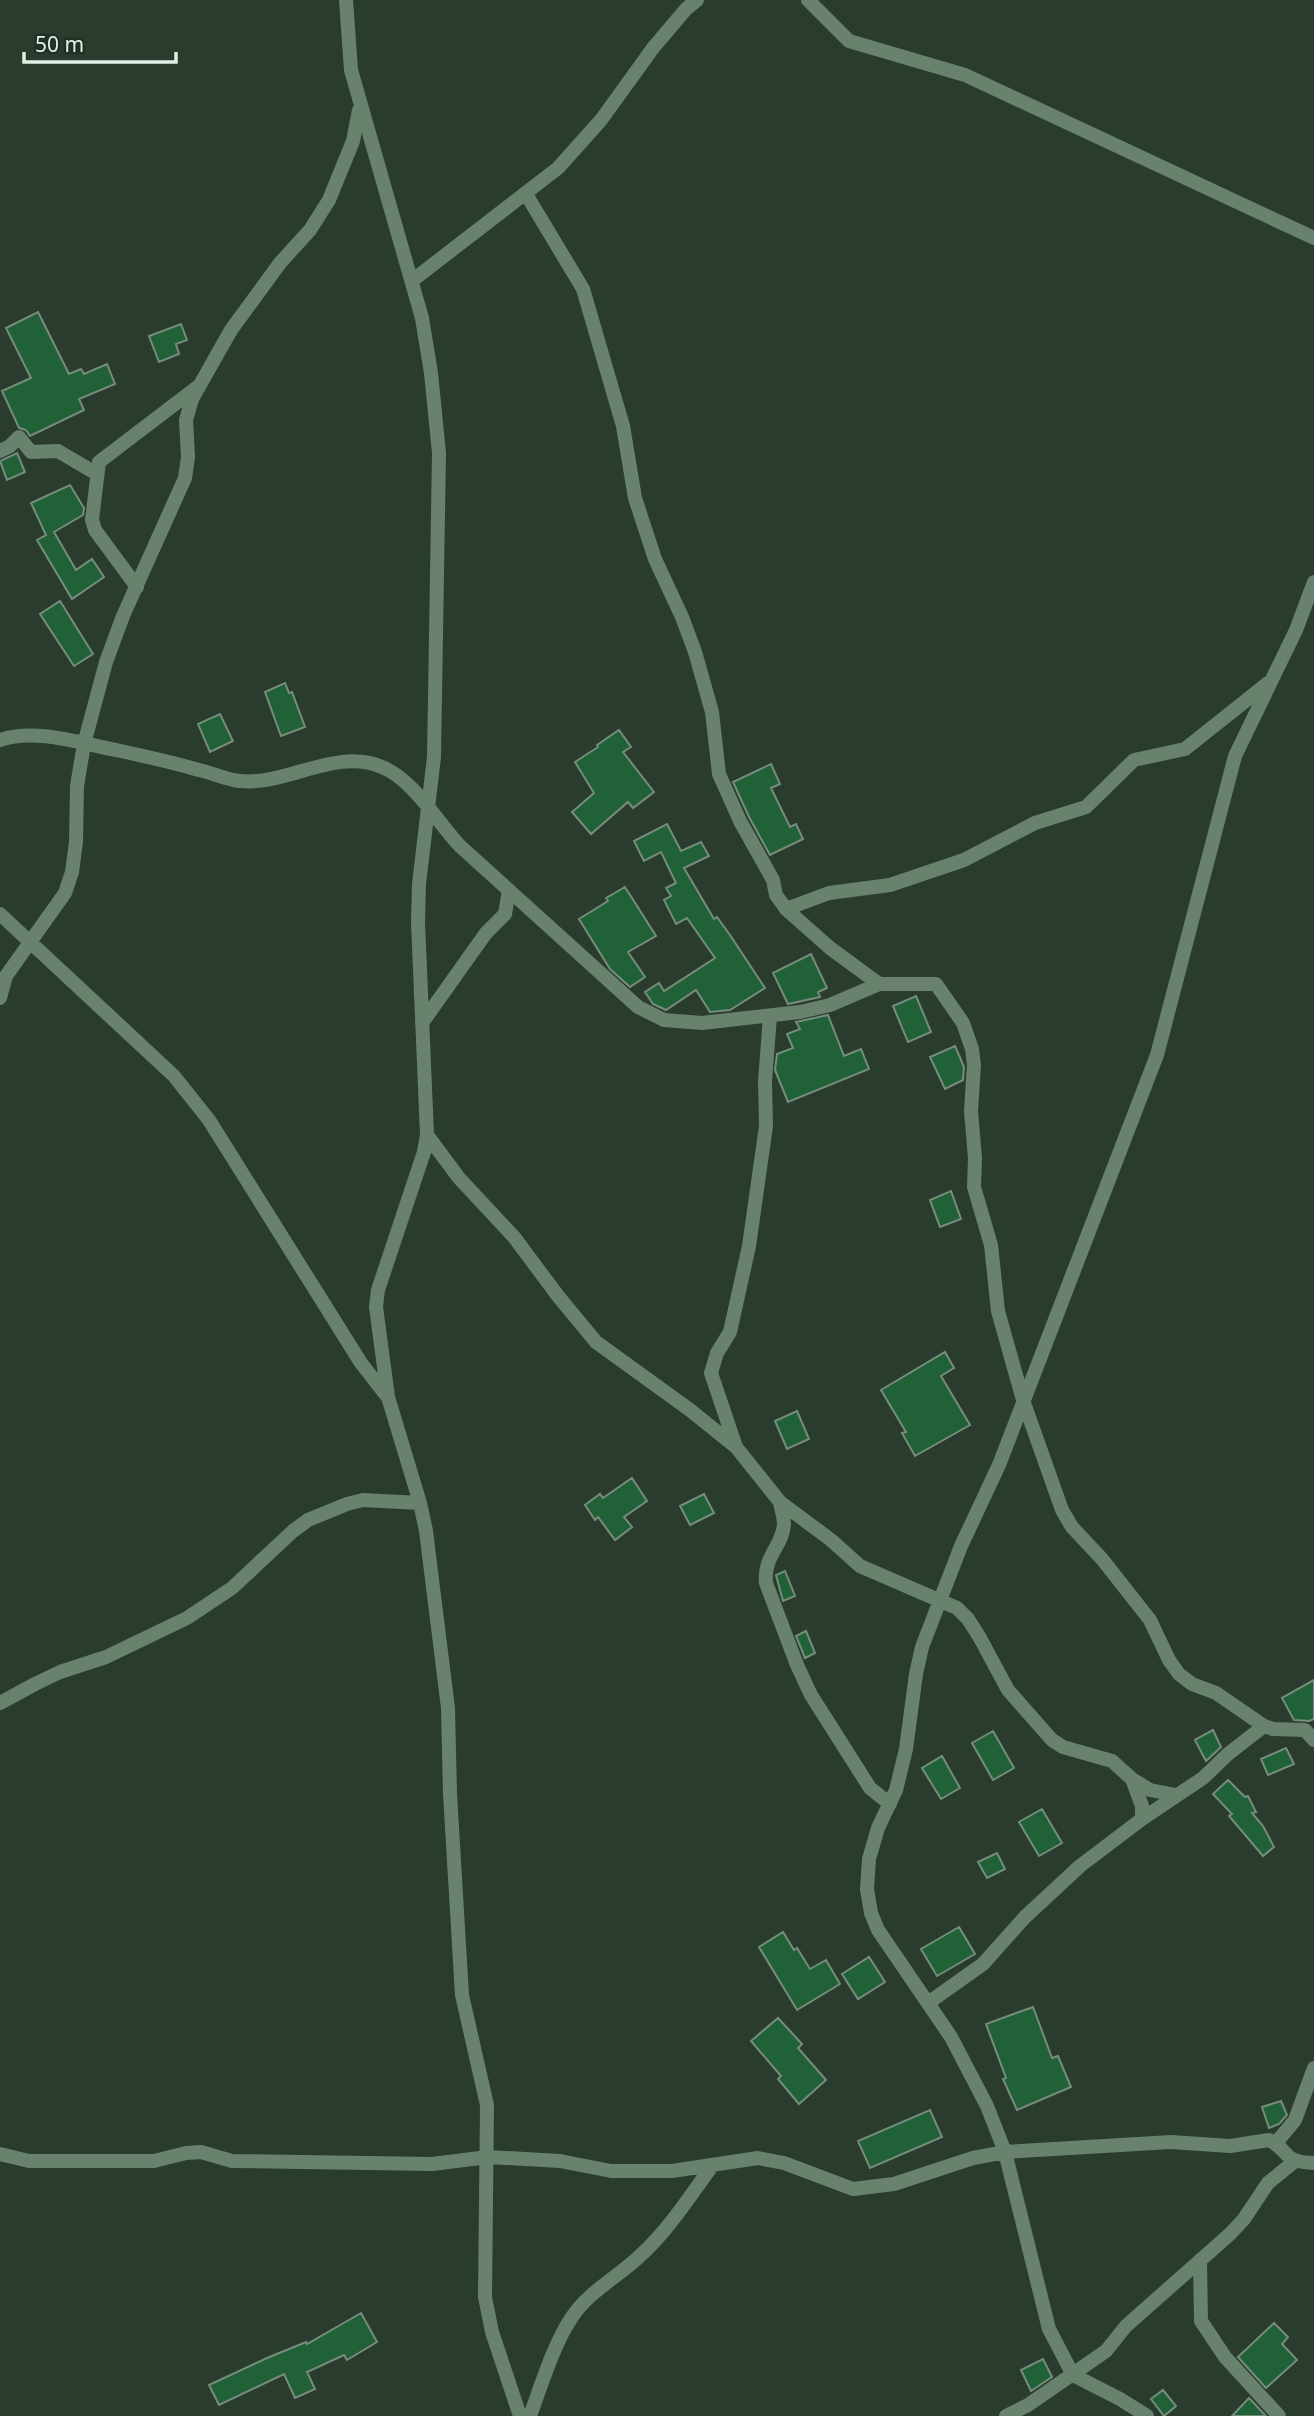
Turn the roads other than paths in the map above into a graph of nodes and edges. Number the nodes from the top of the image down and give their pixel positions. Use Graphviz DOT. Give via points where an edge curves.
graph roads {
  1 [pos="346,0"];
  2 [pos="697,0"];
  3 [pos="808,0"];
  4 [pos="360,104"];
  5 [pos="526,194"];
  6 [pos="1314,238"];
  7 [pos="412,280"];
  8 [pos="200,385"];
  9 [pos="0,451"];
  10 [pos="97,474"];
  11 [pos="1314,582"];
  12 [pos="137,587"];
  13 [pos="1272,680"];
  14 [pos="0,740"];
  15 [pos="84,744"];
  16 [pos="428,805"];
  17 [pos="509,890"];
  18 [pos="786,909"];
  19 [pos="536,912"];
  20 [pos="0,914"];
  21 [pos="505,914"];
  22 [pos="30,940"];
  23 [pos="879,984"];
  24 [pos="0,998"];
  25 [pos="770,1016"];
  26 [pos="422,1023"];
  27 [pos="427,1135"];
  28 [pos="388,1397"];
  29 [pos="1023,1400"];
  30 [pos="736,1447"];
  31 [pos="780,1502"];
  32 [pos="420,1503"];
  33 [pos="941,1600"];
  34 [pos="0,1703"];
  35 [pos="1264,1726"];
  36 [pos="1314,1740"];
  37 [pos="1132,1779"];
  38 [pos="870,1788"];
  39 [pos="1176,1795"];
  40 [pos="890,1804"];
  41 [pos="1142,1818"];
  42 [pos="878,1828"];
  43 [pos="928,2003"];
  44 [pos="1314,2068"];
  45 [pos="1276,2143"];
  46 [pos="1006,2152"];
  47 [pos="0,2154"];
  48 [pos="488,2157"];
  49 [pos="1295,2161"];
  50 [pos="1314,2163"];
  51 [pos="713,2165"];
  52 [pos="1200,2260"];
  53 [pos="1073,2375"];
  54 [pos="520,2416"];
  55 [pos="530,2416"];
  56 [pos="1006,2416"];
  57 [pos="1147,2416"];
  58 [pos="1279,2416"];
  1 -- 4 [label="street" via="349,57"];
  2 -- 5 [label="street" via="653,48 579,146"];
  3 -- 6 [label="street" via="849,41 965,75"];
  4 -- 7 [label="street"];
  4 -- 8 [label="street" via="353,141 329,200 231,330"];
  5 -- 7 [label="street"];
  5 -- 18 [label="street" via="583,289 623,426 635,498 712,712 719,774"];
  7 -- 16 [label="street" via="431,373 439,453 437,674"];
  8 -- 10 [label="street" via="99,462"];
  8 -- 12 [label="street" via="186,420 185,478"];
  9 -- 10 [label="street" via="19,437 31,452 58,451"];
  10 -- 12 [label="street" via="95,530"];
  11 -- 13 [label="street"];
  12 -- 15 [label="street" via="106,662"];
  13 -- 18 [label="street" via="1185,749 1134,760 1086,807 1035,823 964,860 890,885 829,893"];
  13 -- 29 [label="street" via="1235,756 1157,1055"];
  14 -- 15 [label="street" via="37,736"];
  15 -- 16 [label="street" via="237,781 269,781 336,763 367,763 390,771"];
  15 -- 22 [label="street" via="72,872 65,893"];
  16 -- 17 [label="street" via="460,846"];
  16 -- 26 [label="street" via="419,884"];
  17 -- 19 [label="street"];
  17 -- 21 [label="street"];
  18 -- 23 [label="street"];
  19 -- 21 [label="street"];
  19 -- 25 [label="street" via="653,1016 702,1023"];
  20 -- 22 [label="street"];
  21 -- 26 [label="street" via="486,933"];
  22 -- 24 [label="street" via="6,976"];
  22 -- 28 [label="street" via="164,1065 209,1120 361,1363"];
  23 -- 25 [label="street" via="830,1005"];
  23 -- 29 [label="street" via="936,984 969,1033 974,1065 974,1187 991,1245 998,1311"];
  25 -- 30 [label="street" via="765,1126 749,1246 730,1332 711,1373"];
  26 -- 27 [label="street"];
  27 -- 28 [label="street" via="378,1290 376,1307"];
  27 -- 30 [label="street" via="596,1342"];
  28 -- 32 [label="street"];
  29 -- 33 [label="street"];
  29 -- 35 [label="street" via="1072,1528 1150,1620 1174,1667 1192,1684 1216,1693"];
  30 -- 31 [label="street"];
  31 -- 33 [label="street" via="860,1566"];
  31 -- 38 [label="street" via="783,1530 765,1571 766,1583 811,1695"];
  32 -- 34 [label="street" via="363,1500 308,1520 232,1588 187,1618"];
  32 -- 48 [label="street" via="448,1708 462,1994 486,2105"];
  33 -- 37 [label="street" via="968,1619 1008,1690 1052,1740 1107,1758"];
  33 -- 40 [label="street" via="922,1647 906,1749"];
  35 -- 36 [label="street" via="1305,1730"];
  35 -- 39 [label="street"];
  37 -- 39 [label="street" via="1150,1790"];
  37 -- 41 [label="street"];
  38 -- 40 [label="street"];
  38 -- 42 [label="street"];
  39 -- 41 [label="street"];
  40 -- 42 [label="street"];
  41 -- 43 [label="street" via="1080,1866 983,1964"];
  42 -- 43 [label="street" via="869,1858 871,1913 893,1956"];
  43 -- 46 [label="street" via="968,2067"];
  44 -- 45 [label="street" via="1295,2120"];
  45 -- 46 [label="street" via="1260,2140 1219,2146 1171,2142"];
  45 -- 49 [label="street"];
  46 -- 51 [label="street" via="973,2158 905,2182 864,2189 841,2186 771,2160 746,2158"];
  46 -- 53 [label="street" via="1049,2329"];
  47 -- 48 [label="street" via="29,2161 154,2161 201,2152 232,2161 432,2164"];
  48 -- 51 [label="street" via="560,2161 611,2171 672,2171"];
  48 -- 54 [label="street" via="485,2297"];
  49 -- 50 [label="street"];
  49 -- 52 [label="street" via="1268,2183 1244,2220"];
  51 -- 55 [label="street" via="646,2252 583,2302 564,2332"];
  52 -- 53 [label="street" via="1126,2326 1106,2351"];
  52 -- 58 [label="street" via="1201,2321 1225,2357"];
  53 -- 56 [label="street"];
  53 -- 57 [label="street"];
}
